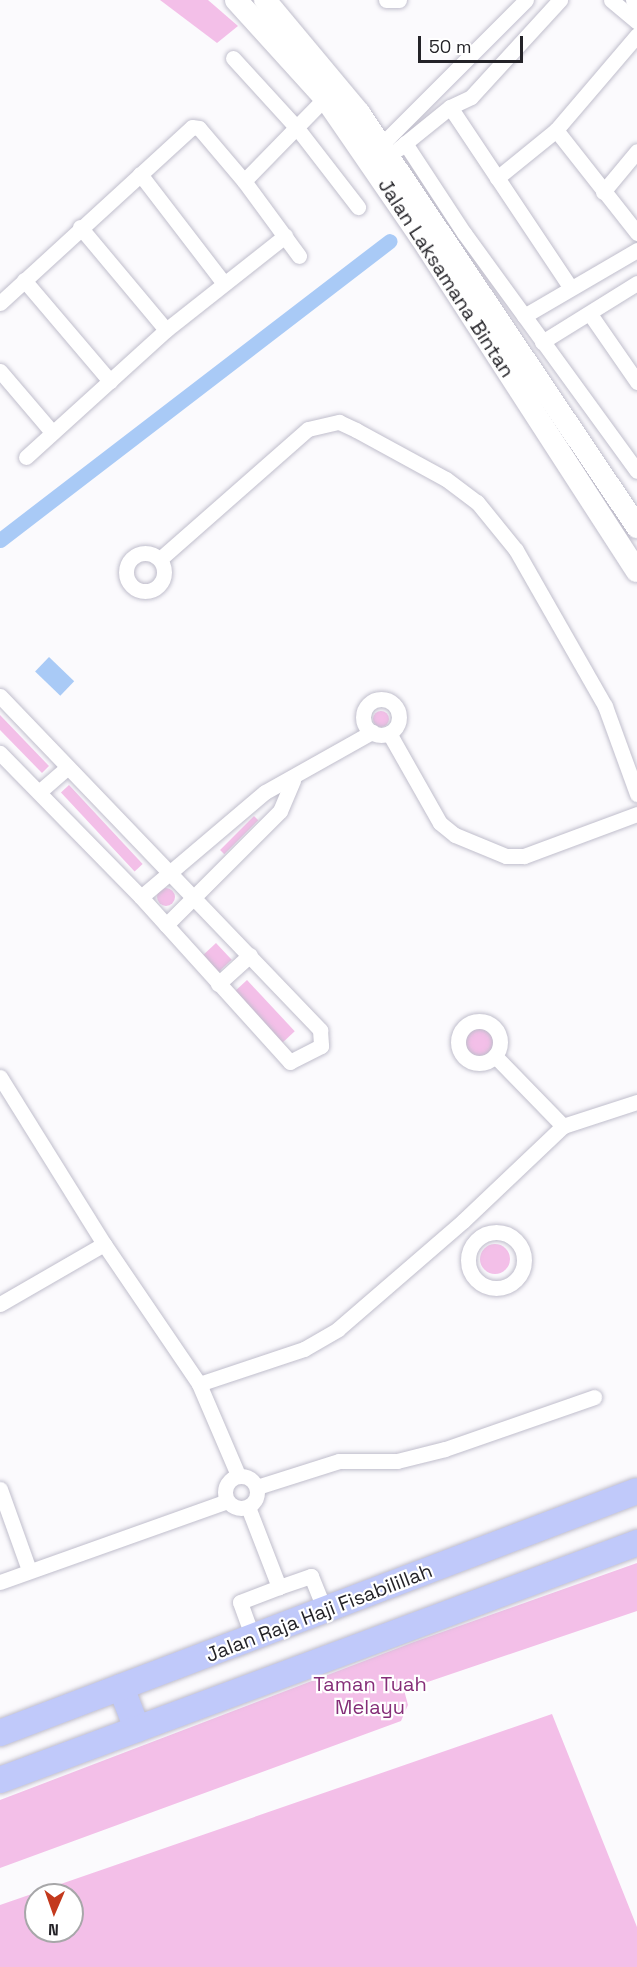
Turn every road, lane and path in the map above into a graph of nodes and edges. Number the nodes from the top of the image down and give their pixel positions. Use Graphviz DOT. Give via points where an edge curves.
graph roads {
  1 [pos="236,0"];
  2 [pos="265,0"];
  3 [pos="386,0"];
  4 [pos="399,0"];
  5 [pos="526,0"];
  6 [pos="560,0"];
  7 [pos="611,0"];
  8 [pos="633,0"];
  9 [pos="637,4"];
  10 [pos="637,22"];
  11 [pos="637,35"];
  12 [pos="233,58"];
  13 [pos="325,98"];
  14 [pos="450,107"];
  15 [pos="297,128"];
  16 [pos="556,130"];
  17 [pos="391,148"];
  18 [pos="637,151"];
  19 [pos="140,174"];
  20 [pos="497,178"];
  21 [pos="243,181"];
  22 [pos="603,192"];
  23 [pos="358,207"];
  24 [pos="80,227"];
  25 [pos="637,233"];
  26 [pos="285,236"];
  27 [pos="456,239"];
  28 [pos="637,250"];
  29 [pos="298,256"];
  30 [pos="24,280"];
  31 [pos="223,282"];
  32 [pos="637,283"];
  33 [pos="570,287"];
  34 [pos="0,303"];
  35 [pos="590,314"];
  36 [pos="524,316"];
  37 [pos="166,330"];
  38 [pos="542,342"];
  39 [pos="0,370"];
  40 [pos="110,381"];
  41 [pos="637,382"];
  42 [pos="52,432"];
  43 [pos="26,457"];
  44 [pos="637,471"];
  45 [pos="633,513"];
  46 [pos="160,559"];
  47 [pos="637,571"];
  48 [pos="0,696"];
  49 [pos="372,732"];
  50 [pos="389,733"];
  51 [pos="0,753"];
  52 [pos="68,767"];
  53 [pos="293,780"];
  54 [pos="39,792"];
  55 [pos="637,794"];
  56 [pos="637,814"];
  57 [pos="169,872"];
  58 [pos="141,897"];
  59 [pos="195,897"];
  60 [pos="166,926"];
  61 [pos="250,955"];
  62 [pos="219,984"];
  63 [pos="495,1056"];
  64 [pos="0,1077"];
  65 [pos="637,1102"];
  66 [pos="562,1126"];
  67 [pos="463,1221"];
  68 [pos="476,1239"];
  69 [pos="104,1244"];
  70 [pos="0,1304"];
  71 [pos="199,1384"];
  72 [pos="594,1397"];
  73 [pos="238,1475"];
  74 [pos="256,1487"];
  75 [pos="0,1489"];
  76 [pos="637,1491"];
  77 [pos="227,1501"];
  78 [pos="248,1507"];
  79 [pos="637,1543"];
  80 [pos="29,1570"];
  81 [pos="0,1582"];
  82 [pos="279,1587"];
  83 [pos="325,1611"];
  84 [pos="253,1638"];
  85 [pos="121,1687"];
  86 [pos="137,1729"];
  87 [pos="0,1733"];
  88 [pos="0,1780"];
  1 -- 13 [label="main road, Jalan Laksamana Bintan"];
  2 -- 17 [label="main road, Jalan Laksamana Bintan"];
  3 -- 4 [label="street"];
  5 -- 17 [label="street"];
  6 -- 14 [label="street" via="471,98"];
  7 -- 10 [label="street"];
  8 -- 9 [label="street"];
  11 -- 16 [label="street"];
  12 -- 15 [label="street"];
  13 -- 15 [label="street"];
  13 -- 47 [label="main road, Jalan Laksamana Bintan"];
  14 -- 17 [label="street"];
  14 -- 20 [label="street"];
  15 -- 21 [label="street"];
  15 -- 23 [label="street"];
  16 -- 20 [label="street"];
  16 -- 22 [label="street"];
  17 -- 27 [label="main road, Jalan Laksamana Bintan"];
  18 -- 22 [label="street"];
  19 -- 21 [label="street" via="194,127"];
  19 -- 24 [label="street"];
  19 -- 31 [label="street"];
  20 -- 33 [label="street"];
  21 -- 26 [label="street"];
  22 -- 25 [label="street"];
  24 -- 30 [label="street"];
  24 -- 37 [label="street"];
  26 -- 29 [label="street"];
  26 -- 31 [label="street"];
  27 -- 36 [label="street"];
  27 -- 45 [label="main road, Jalan Laksamana Bintan"];
  28 -- 33 [label="street"];
  30 -- 34 [label="street"];
  30 -- 40 [label="street"];
  31 -- 37 [label="street"];
  32 -- 35 [label="street"];
  33 -- 36 [label="street"];
  35 -- 38 [label="street"];
  35 -- 41 [label="street"];
  36 -- 38 [label="street"];
  37 -- 40 [label="street"];
  38 -- 44 [label="street"];
  39 -- 42 [label="street"];
  40 -- 42 [label="street"];
  42 -- 43 [label="street"];
  46 -- 55 [label="street" via="308,429 339,423 356,430 446,479 477,502 516,550 605,706"];
  48 -- 52 [label="street"];
  49 -- 50 [label="street"];
  49 -- 50 [label="street" via="365,724 364,713 369,704 381,699 392,703 399,713 397,725"];
  49 -- 53 [label="street"];
  50 -- 56 [label="street" via="440,823 455,835 506,856 524,856"];
  51 -- 54 [label="street"];
  52 -- 54 [label="street"];
  52 -- 57 [label="street"];
  53 -- 57 [label="street" via="265,792"];
  53 -- 59 [label="street" via="280,811"];
  54 -- 58 [label="street"];
  57 -- 58 [label="street"];
  57 -- 59 [label="street"];
  58 -- 60 [label="street"];
  59 -- 60 [label="street"];
  59 -- 61 [label="street"];
  60 -- 62 [label="street"];
  61 -- 62 [label="street"];
  61 -- 62 [label="street" via="320,1030 321,1046 290,1062"];
  63 -- 66 [label="street"];
  64 -- 69 [label="street"];
  65 -- 66 [label="street"];
  66 -- 67 [label="street"];
  67 -- 68 [label="street"];
  67 -- 71 [label="street" via="338,1329 304,1349"];
  69 -- 70 [label="street"];
  69 -- 71 [label="street"];
  71 -- 73 [label="street"];
  72 -- 74 [label="street" via="445,1449 398,1461 339,1461"];
  73 -- 74 [label="street" via="248,1477"];
  73 -- 77 [label="street" via="226,1485"];
  74 -- 78 [label="street" via="256,1499"];
  75 -- 80 [label="street"];
  76 -- 83 [label="main road, Jalan Raja Haji Fisabilillah"];
  77 -- 78 [label="street" via="237,1508"];
  77 -- 80 [label="street"];
  78 -- 82 [label="street"];
  79 -- 86 [label="main road"];
  80 -- 81 [label="street"];
  82 -- 83 [label="street" via="311,1576"];
  82 -- 84 [label="street" via="240,1602"];
  83 -- 84 [label="main road, Jalan Raja Haji Fisabilillah"];
  84 -- 85 [label="main road, Jalan Raja Haji Fisabilillah"];
  85 -- 86 [label="main road"];
  85 -- 87 [label="main road, Jalan Raja Haji Fisabilillah"];
  86 -- 88 [label="main road"];
}
